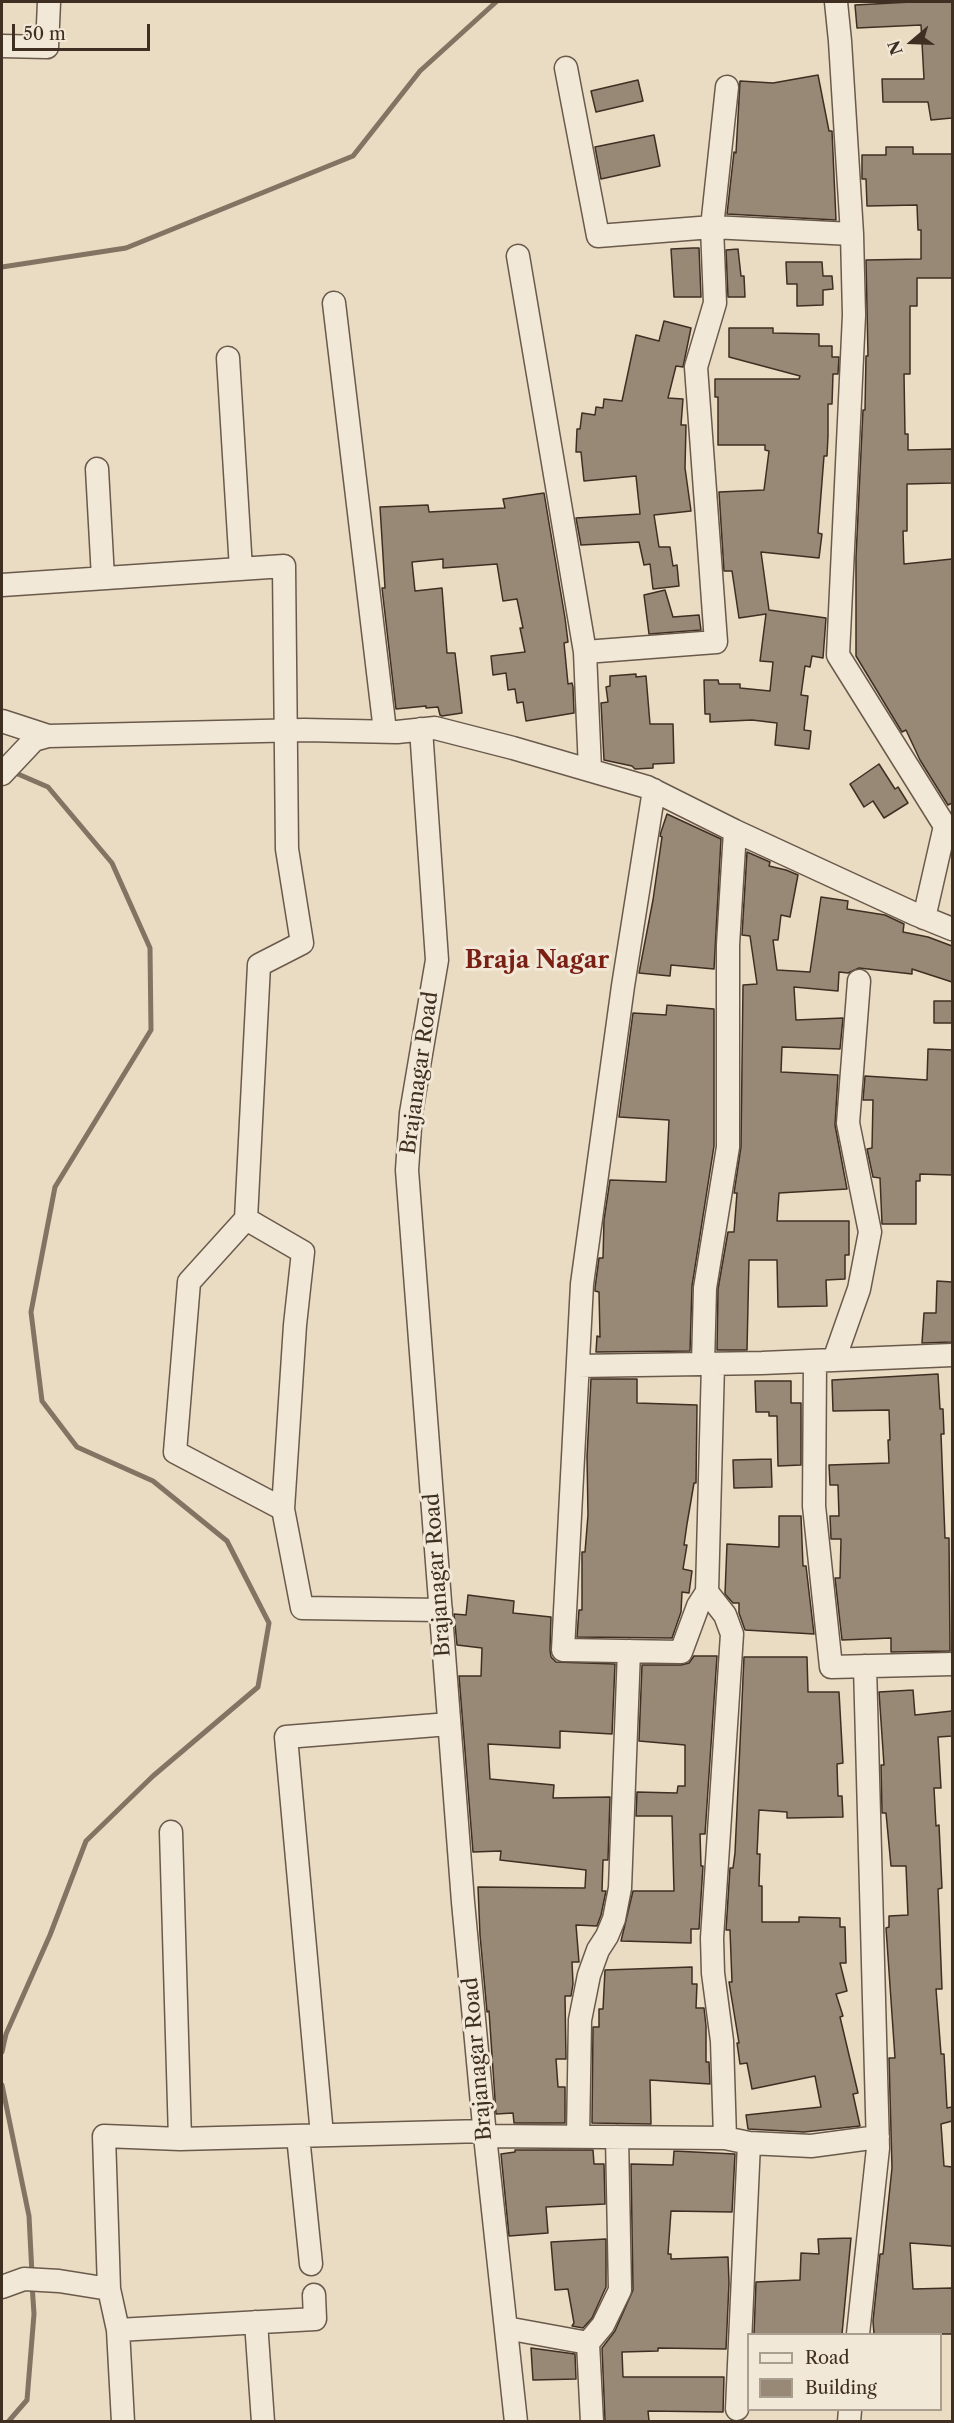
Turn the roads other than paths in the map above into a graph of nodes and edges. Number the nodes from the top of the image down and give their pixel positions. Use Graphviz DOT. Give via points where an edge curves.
graph roads {
  1 [pos="49,2"];
  2 [pos="836,2"];
  3 [pos="2,46"];
  4 [pos="566,68"];
  5 [pos="727,87"];
  6 [pos="712,227"];
  7 [pos="852,234"];
  8 [pos="518,256"];
  9 [pos="334,303"];
  10 [pos="228,358"];
  11 [pos="97,469"];
  12 [pos="241,569"];
  13 [pos="103,578"];
  14 [pos="2,585"];
  15 [pos="585,652"];
  16 [pos="2,721"];
  17 [pos="422,729"];
  18 [pos="285,731"];
  19 [pos="385,731"];
  20 [pos="41,738"];
  21 [pos="590,770"];
  22 [pos="2,774"];
  23 [pos="654,790"];
  24 [pos="946,813"];
  25 [pos="735,831"];
  26 [pos="924,918"];
  27 [pos="952,929"];
  28 [pos="859,981"];
  29 [pos="246,1219"];
  30 [pos="952,1355"];
  31 [pos="824,1360"];
  32 [pos="708,1364"];
  33 [pos="578,1366"];
  34 [pos="284,1509"];
  35 [pos="707,1592"];
  36 [pos="441,1611"];
  37 [pos="629,1651"];
  38 [pos="952,1664"];
  39 [pos="865,1666"];
  40 [pos="449,1724"];
  41 [pos="171,1832"];
  42 [pos="484,2134"];
  43 [pos="322,2135"];
  44 [pos="298,2136"];
  45 [pos="578,2137"];
  46 [pos="617,2137"];
  47 [pos="878,2137"];
  48 [pos="724,2138"];
  49 [pos="180,2139"];
  50 [pos="749,2143"];
  51 [pos="311,2264"];
  52 [pos="2,2287"];
  53 [pos="109,2289"];
  54 [pos="314,2295"];
  55 [pos="256,2322"];
  56 [pos="506,2328"];
  57 [pos="118,2330"];
  58 [pos="858,2333"];
  59 [pos="588,2343"];
  60 [pos="737,2409"];
  61 [pos="123,2421"];
  62 [pos="263,2421"];
  63 [pos="516,2421"];
  64 [pos="592,2421"];
  1 -- 3 [label="street" via="47,47"];
  2 -- 7 [label="street"];
  4 -- 6 [label="street" via="598,236"];
  5 -- 6 [label="street"];
  6 -- 7 [label="street"];
  6 -- 15 [label="street" via="715,303 696,367 716,642"];
  7 -- 24 [label="street" via="854,315 838,655"];
  8 -- 15 [label="street"];
  9 -- 19 [label="street"];
  10 -- 12 [label="street"];
  11 -- 13 [label="street"];
  12 -- 13 [label="street"];
  12 -- 18 [label="street" via="284,566"];
  13 -- 14 [label="street"];
  15 -- 21 [label="street"];
  16 -- 20 [label="street"];
  17 -- 19 [label="street"];
  17 -- 21 [label="street" via="435,728"];
  17 -- 36 [label="street, Brajanagar Road" via="437,960 411,1113 407,1170"];
  18 -- 19 [label="street"];
  18 -- 20 [label="street"];
  18 -- 29 [label="street" via="287,849 302,943 259,965"];
  20 -- 22 [label="street"];
  21 -- 23 [label="street"];
  23 -- 25 [label="street"];
  23 -- 33 [label="street" via="582,1284"];
  24 -- 26 [label="street"];
  25 -- 26 [label="street"];
  25 -- 32 [label="street" via="728,945 728,1148 705,1288"];
  26 -- 27 [label="street"];
  28 -- 31 [label="street" via="848,1123 870,1232 859,1289"];
  29 -- 34 [label="street" via="303,1252"];
  29 -- 34 [label="street" via="189,1282 175,1452"];
  30 -- 31 [label="street"];
  31 -- 32 [label="street"];
  31 -- 39 [label="street" via="814,1506 831,1667"];
  32 -- 33 [label="street"];
  32 -- 35 [label="street"];
  33 -- 37 [label="street" via="563,1650"];
  34 -- 36 [label="street" via="302,1608"];
  35 -- 37 [label="street" via="681,1652"];
  35 -- 48 [label="street" via="725,1615 732,1634 712,1938 722,2041"];
  36 -- 40 [label="street, Brajanagar Road"];
  37 -- 45 [label="street" via="620,1888 615,1919 589,1975 580,2020"];
  38 -- 39 [label="street"];
  39 -- 47 [label="street"];
  40 -- 42 [label="street, Brajanagar Road"];
  40 -- 43 [label="street" via="286,1737"];
  41 -- 49 [label="street"];
  42 -- 43 [label="street"];
  42 -- 45 [label="street"];
  42 -- 56 [label="street, Brajanagar Road"];
  43 -- 44 [label="street"];
  44 -- 49 [label="street"];
  44 -- 51 [label="street"];
  45 -- 46 [label="street"];
  46 -- 48 [label="street"];
  46 -- 59 [label="street" via="620,2290 603,2325"];
  47 -- 50 [label="street" via="811,2146"];
  47 -- 58 [label="street"];
  48 -- 50 [label="street"];
  49 -- 53 [label="street" via="104,2136"];
  50 -- 60 [label="street"];
  52 -- 53 [label="street" via="24,2279"];
  53 -- 57 [label="street"];
  54 -- 55 [label="street" via="315,2319"];
  55 -- 57 [label="street"];
  55 -- 62 [label="street"];
  56 -- 59 [label="street"];
  56 -- 63 [label="street, Brajanagar Road"];
  57 -- 61 [label="street"];
  59 -- 64 [label="street"];
}
